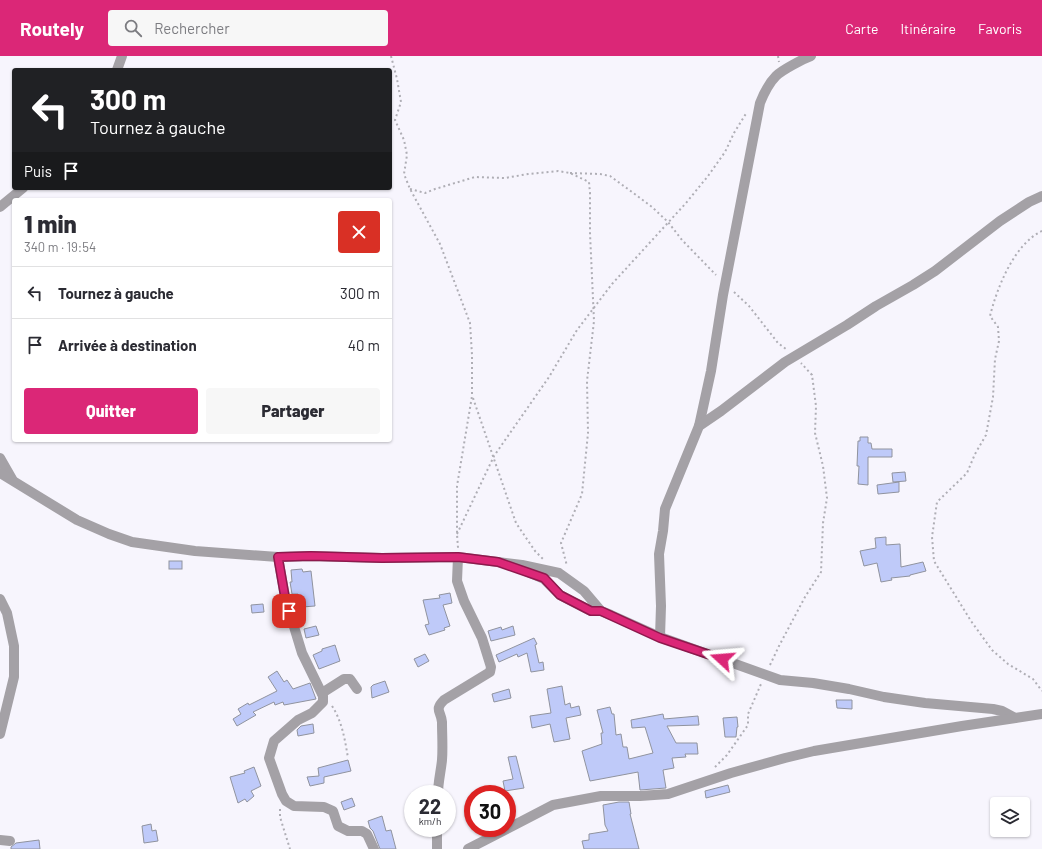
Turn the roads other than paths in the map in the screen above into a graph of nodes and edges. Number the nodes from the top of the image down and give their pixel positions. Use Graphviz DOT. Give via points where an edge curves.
graph roads {
  1 [pos="122,56"];
  2 [pos="812,56"];
  3 [pos="118,68"];
  4 [pos="20,190"];
  5 [pos="1042,196"];
  6 [pos="0,206"];
  7 [pos="699,426"];
  8 [pos="0,458"];
  9 [pos="0,473"];
  10 [pos="12,479"];
  11 [pos="278,557"];
  12 [pos="458,557"];
  13 [pos="498,562"];
  14 [pos="0,599"];
  15 [pos="601,611"];
  16 [pos="660,638"];
  17 [pos="357,689"];
  18 [pos="323,694"];
  19 [pos="1042,714"];
  20 [pos="1015,718"];
  21 [pos="0,734"];
  22 [pos="438,785"];
  23 [pos="438,837"];
  24 [pos="374,849"];
  25 [pos="437,849"];
  26 [pos="468,849"];
  1 -- 3 [label="street"];
  2 -- 7 [label="street" via="776,76 760,103"];
  4 -- 6 [label="street"];
  5 -- 7 [label="street" via="1000,221 935,271 785,362"];
  7 -- 16 [label="street" via="665,509 659,554"];
  8 -- 10 [label="street"];
  9 -- 10 [label="street"];
  10 -- 11 [label="street" via="77,520 132,542 195,551"];
  11 -- 12 [label="street"];
  11 -- 18 [label="street" via="285,597 302,653"];
  12 -- 13 [label="street"];
  12 -- 22 [label="street" via="457,582 482,638 491,667 490,672 439,705 442,720 442,759"];
  13 -- 15 [label="street" via="544,578 560,595 591,611"];
  13 -- 15 [label="street" via="559,573 584,591"];
  14 -- 21 [label="street" via="7,613 14,646 14,677"];
  15 -- 16 [label="street"];
  16 -- 20 [label="street" via="780,680 813,683 884,697 993,709"];
  17 -- 18 [label="street" via="350,679 344,679"];
  18 -- 24 [label="street" via="322,702 312,713 298,720 274,741 269,758 286,801 294,806 324,807 333,811 338,826 348,831 362,831 367,834"];
  19 -- 20 [label="street"];
  20 -- 26 [label="street" via="814,751 668,794 601,796 553,805"];
  23 -- 25 [label="street"];
}
